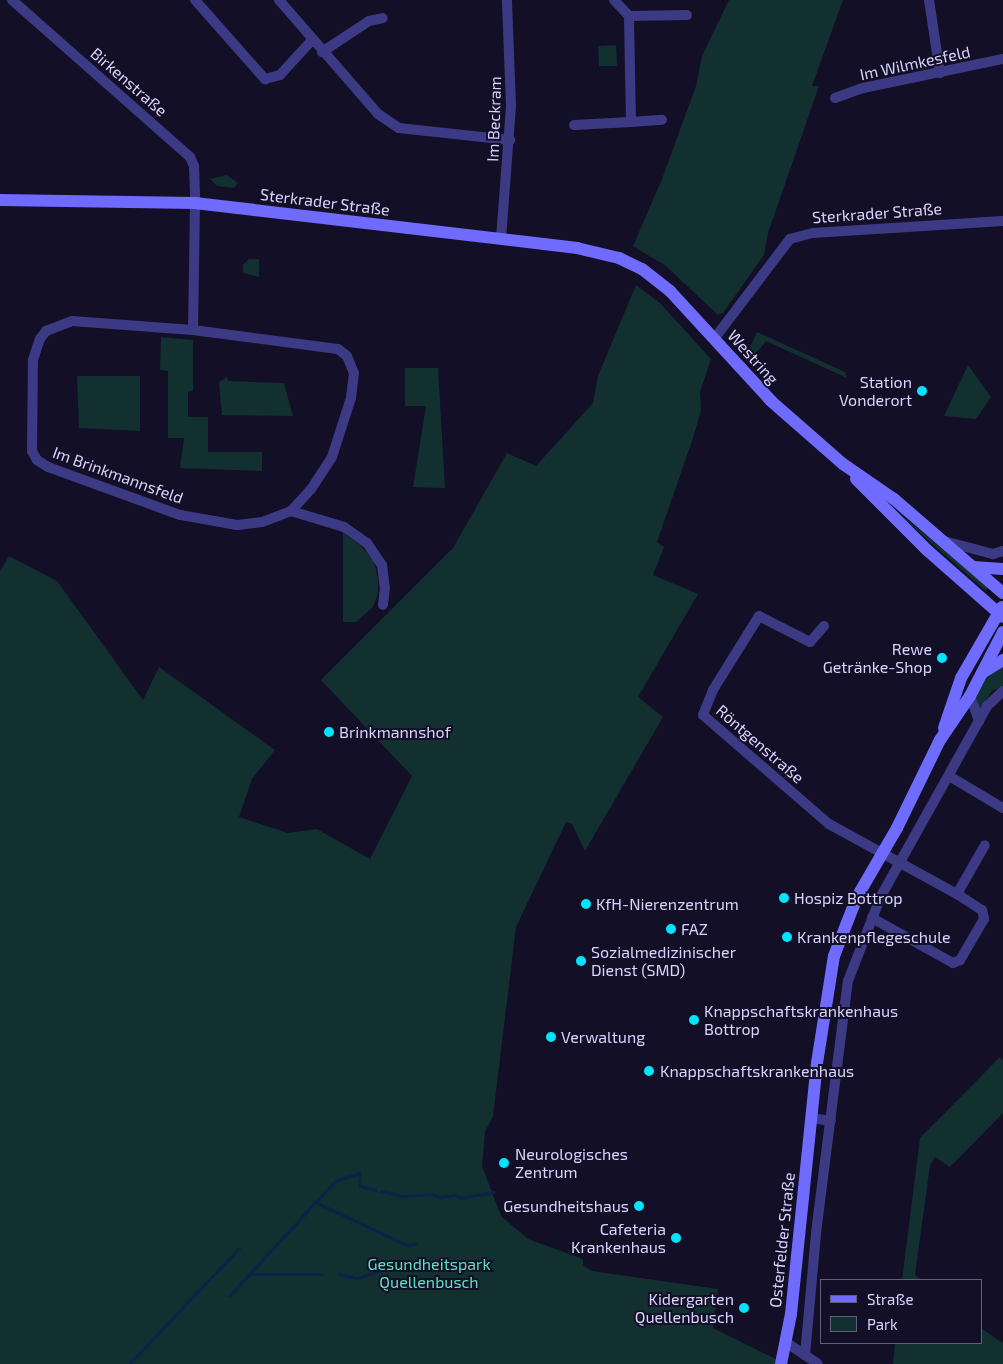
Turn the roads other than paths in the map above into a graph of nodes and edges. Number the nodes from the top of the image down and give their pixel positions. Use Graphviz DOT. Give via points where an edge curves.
graph roads {
  1 [pos="12,0"];
  2 [pos="196,0"];
  3 [pos="279,0"];
  4 [pos="507,0"];
  5 [pos="614,0"];
  6 [pos="929,0"];
  7 [pos="687,15"];
  8 [pos="629,16"];
  9 [pos="383,18"];
  10 [pos="311,41"];
  11 [pos="322,52"];
  12 [pos="1003,59"];
  13 [pos="940,73"];
  14 [pos="835,98"];
  15 [pos="662,120"];
  16 [pos="631,122"];
  17 [pos="574,125"];
  18 [pos="510,140"];
  19 [pos="0,200"];
  20 [pos="195,203"];
  21 [pos="1003,221"];
  22 [pos="501,240"];
  23 [pos="642,269"];
  24 [pos="193,330"];
  25 [pos="711,335"];
  26 [pos="842,464"];
  27 [pos="291,511"];
  28 [pos="943,541"];
  29 [pos="1003,551"];
  30 [pos="973,567"];
  31 [pos="1003,569"];
  32 [pos="1003,594"];
  33 [pos="383,605"];
  34 [pos="1001,611"];
  35 [pos="824,626"];
  36 [pos="1003,632"];
  37 [pos="1003,660"];
  38 [pos="980,674"];
  39 [pos="1003,691"];
  40 [pos="970,696"];
  41 [pos="979,721"];
  42 [pos="940,740"];
  43 [pos="949,776"];
  44 [pos="1003,808"];
  45 [pos="985,845"];
  46 [pos="882,853"];
  47 [pos="900,862"];
  48 [pos="957,894"];
  49 [pos="872,918"];
  50 [pos="829,983"];
  51 [pos="847,985"];
  52 [pos="812,1118"];
  53 [pos="831,1120"];
  54 [pos="787,1342"];
  55 [pos="805,1355"];
  56 [pos="782,1364"];
  57 [pos="818,1364"];
  1 -- 20 [label="street, Birkenstraße" via="184,148 194,166"];
  2 -- 10 [label="street" via="266,79 280,75"];
  3 -- 10 [label="street"];
  4 -- 18 [label="street, Im Beckram"];
  5 -- 8 [label="street"];
  6 -- 13 [label="street"];
  7 -- 8 [label="street"];
  8 -- 16 [label="street"];
  9 -- 11 [label="street" via="369,21"];
  10 -- 11 [label="street"];
  11 -- 18 [label="street" via="378,114 399,128"];
  12 -- 13 [label="street, Im Wilmkesfeld"];
  13 -- 14 [label="street, Im Wilmkesfeld" via="863,88"];
  15 -- 16 [label="street"];
  16 -- 17 [label="street"];
  18 -- 22 [label="street, Im Beckram"];
  19 -- 20 [label="main road, Sterkrader Straße"];
  20 -- 22 [label="main road, Sterkrader Straße"];
  20 -- 24 [label="street"];
  21 -- 25 [label="street, Sterkrader Straße" via="813,233 790,239"];
  22 -- 23 [label="main road, Sterkrader Straße" via="577,248 614,256"];
  23 -- 25 [label="main road, Westring" via="670,291"];
  24 -- 27 [label="street, Im Brinkmannsfeld" via="327,346 338,349 351,363 354,373 351,398 332,457 311,489"];
  24 -- 27 [label="street, Im Brinkmannsfeld" via="72,321 56,324 46,331 33,360 32,451 37,460 76,479 209,522 248,524"];
  25 -- 26 [label="main road, Westring" via="771,401"];
  26 -- 28 [label="main road, Westring" via="894,499"];
  26 -- 34 [label="main road, Westring" via="874,500"];
  27 -- 33 [label="street" via="344,527 367,543 382,565"];
  28 -- 29 [label="street" via="993,554"];
  28 -- 30 [label="main road, Westring"];
  30 -- 31 [label="main road"];
  30 -- 32 [label="main road, Westring"];
  34 -- 42 [label="main road, Osterfelder Straße" via="974,651 954,692"];
  35 -- 46 [label="street, Röntgenstraße" via="810,642 758,616 713,690 703,715 829,824"];
  36 -- 38 [label="main road, Osterfelder Straße"];
  37 -- 38 [label="main road"];
  38 -- 40 [label="main road, Osterfelder Straße"];
  39 -- 41 [label="street, Osterfelder Straße" via="993,698"];
  40 -- 41 [label="street"];
  40 -- 42 [label="main road, Osterfelder Straße"];
  41 -- 43 [label="street, Osterfelder Straße"];
  42 -- 46 [label="main road, Osterfelder Straße"];
  43 -- 44 [label="street"];
  43 -- 47 [label="street, Osterfelder Straße"];
  45 -- 48 [label="street"];
  46 -- 47 [label="street"];
  46 -- 50 [label="main road, Osterfelder Straße" via="850,912 834,956"];
  47 -- 48 [label="street"];
  47 -- 49 [label="street, Osterfelder Straße"];
  48 -- 49 [label="street" via="982,910 984,920 960,960 953,963"];
  49 -- 51 [label="street, Osterfelder Straße"];
  50 -- 51 [label="street"];
  50 -- 52 [label="main road, Osterfelder Straße"];
  51 -- 53 [label="street, Osterfelder Straße"];
  52 -- 53 [label="street"];
  52 -- 54 [label="main road, Osterfelder Straße"];
  53 -- 55 [label="street, Osterfelder Straße"];
  54 -- 55 [label="street"];
  54 -- 56 [label="main road, Osterfelder Straße"];
  55 -- 57 [label="street"];
}
